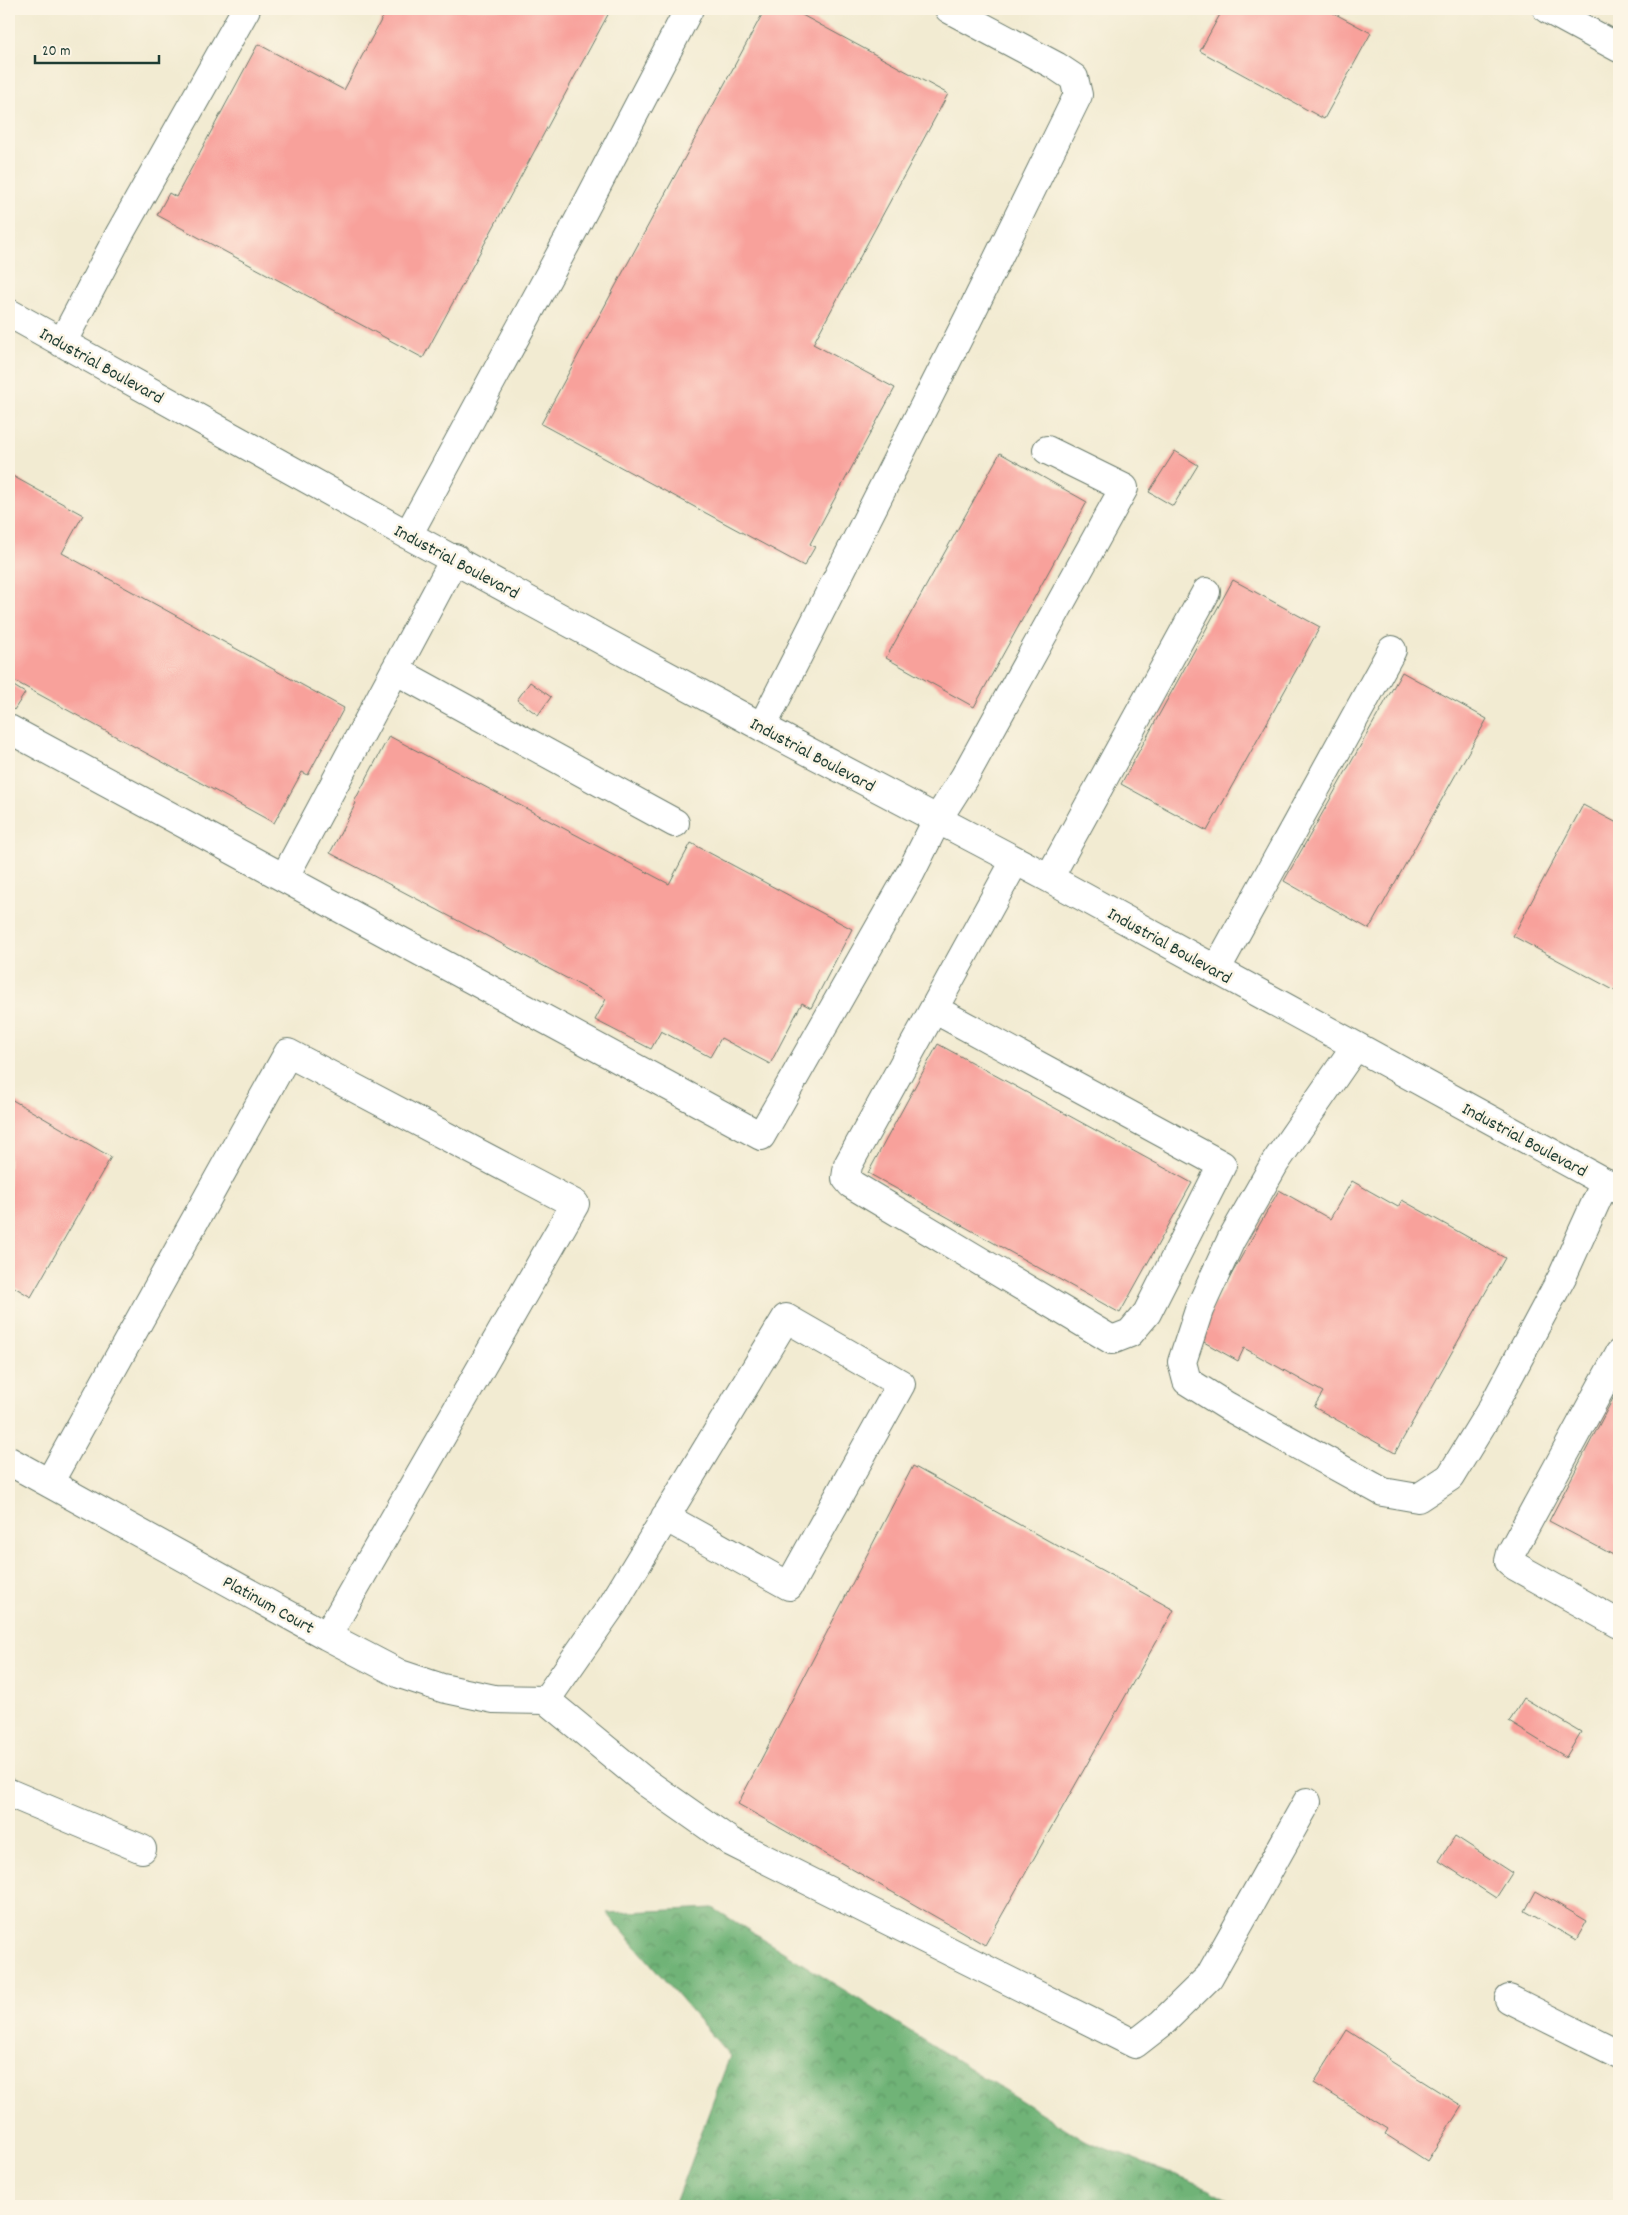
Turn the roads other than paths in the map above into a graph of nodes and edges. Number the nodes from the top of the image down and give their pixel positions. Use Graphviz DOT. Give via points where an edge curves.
graph roads {
  1 [pos="246,9"];
  2 [pos="690,9"];
  3 [pos="949,9"];
  4 [pos="1547,9"];
  5 [pos="1619,48"];
  6 [pos="9,313"];
  7 [pos="62,343"];
  8 [pos="1046,450"];
  9 [pos="408,535"];
  10 [pos="455,558"];
  11 [pos="1206,592"];
  12 [pos="1392,650"];
  13 [pos="395,670"];
  14 [pos="762,727"];
  15 [pos="9,729"];
  16 [pos="937,820"];
  17 [pos="675,823"];
  18 [pos="1015,861"];
  19 [pos="284,878"];
  20 [pos="1049,878"];
  21 [pos="1216,970"];
  22 [pos="934,1009"];
  23 [pos="1355,1047"];
  24 [pos="1612,1186"];
  25 [pos="1619,1354"];
  26 [pos="9,1461"];
  27 [pos="49,1483"];
  28 [pos="665,1517"];
  29 [pos="1619,1624"];
  30 [pos="327,1636"];
  31 [pos="546,1700"];
  32 [pos="9,1793"];
  33 [pos="1306,1802"];
  34 [pos="142,1848"];
  35 [pos="1509,1999"];
  36 [pos="1619,2054"];
  1 -- 7 [label="street" via="120,232"];
  2 -- 9 [label="street"];
  3 -- 14 [label="street" via="1074,78 1078,95"];
  4 -- 5 [label="street"];
  6 -- 7 [label="street, Industrial Boulevard"];
  7 -- 9 [label="street, Industrial Boulevard"];
  8 -- 16 [label="street" via="1124,488 965,776"];
  9 -- 10 [label="street, Industrial Boulevard"];
  10 -- 13 [label="street"];
  10 -- 14 [label="street, Industrial Boulevard"];
  11 -- 20 [label="street"];
  12 -- 21 [label="street"];
  13 -- 17 [label="street"];
  13 -- 19 [label="street"];
  14 -- 16 [label="street, Industrial Boulevard"];
  15 -- 19 [label="street"];
  16 -- 18 [label="street, Industrial Boulevard"];
  16 -- 19 [label="street" via="911,872 761,1136"];
  18 -- 20 [label="street, Industrial Boulevard"];
  18 -- 22 [label="street"];
  20 -- 21 [label="street, Industrial Boulevard"];
  21 -- 23 [label="street, Industrial Boulevard"];
  22 -- 22 [label="street" via="848,1165 846,1178 851,1184 1112,1340 1130,1333 1147,1313 1222,1165"];
  23 -- 24 [label="street, Industrial Boulevard"];
  23 -- 24 [label="street" via="1276,1163 1231,1240 1199,1310 1182,1362 1187,1382 1383,1492 1418,1498 1450,1476 1492,1408"];
  25 -- 29 [label="street" via="1509,1561"];
  26 -- 27 [label="street, Platinum Court"];
  27 -- 30 [label="street, Platinum Court"];
  27 -- 30 [label="street" via="288,1053 575,1204"];
  28 -- 28 [label="street" via="786,1318 901,1384 788,1586"];
  28 -- 31 [label="street" via="613,1604"];
  30 -- 31 [label="street, Platinum Court" via="400,1674 442,1688 494,1699"];
  31 -- 33 [label="street" via="647,1783 731,1842 1135,2044 1210,1977"];
  32 -- 34 [label="street"];
  35 -- 36 [label="street"];
}
